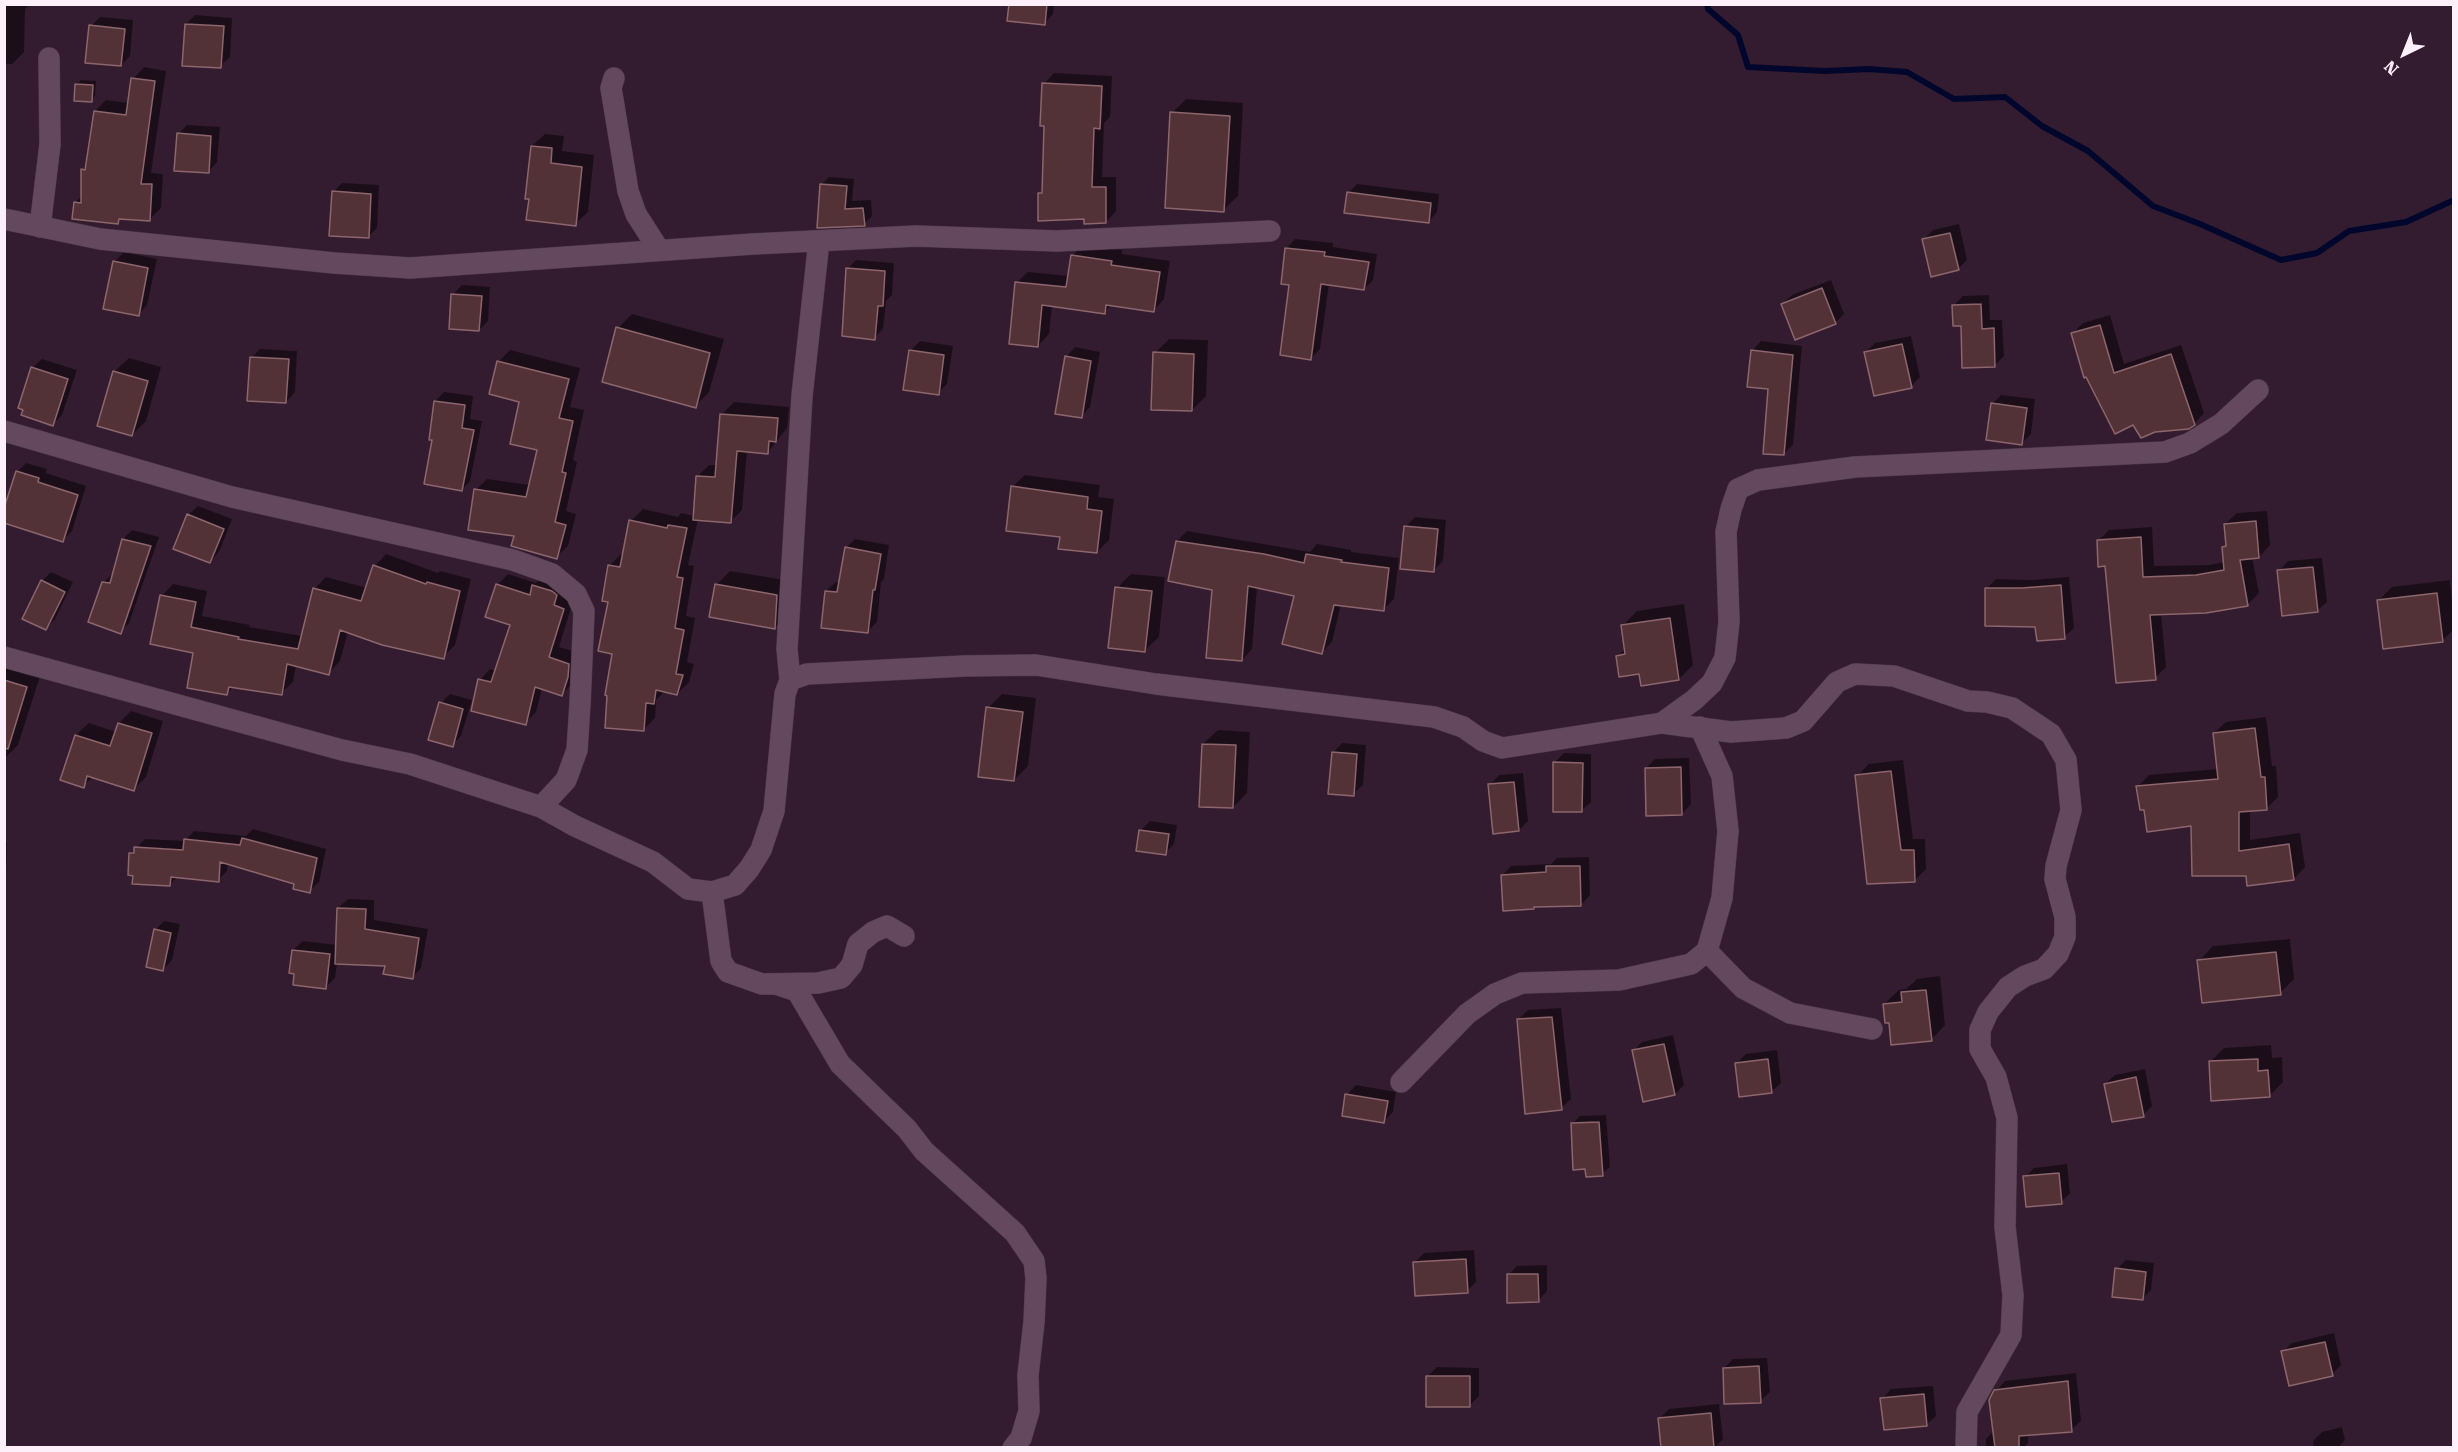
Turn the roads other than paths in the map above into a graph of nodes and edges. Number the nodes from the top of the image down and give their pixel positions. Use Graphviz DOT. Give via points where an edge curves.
graph roads {
  1 [pos="49,58"];
  2 [pos="614,78"];
  3 [pos="4,219"];
  4 [pos="40,226"];
  5 [pos="1270,231"];
  6 [pos="819,242"];
  7 [pos="659,250"];
  8 [pos="2258,390"];
  9 [pos="4,431"];
  10 [pos="4,657"];
  11 [pos="790,680"];
  12 [pos="1662,723"];
  13 [pos="1700,727"];
  14 [pos="541,807"];
  15 [pos="712,892"];
  16 [pos="904,936"];
  17 [pos="1707,951"];
  18 [pos="776,984"];
  19 [pos="1872,1029"];
  20 [pos="1401,1082"];
  21 [pos="1013,1448"];
  22 [pos="1965,1448"];
  1 -- 4 [label="street" via="50,144"];
  2 -- 7 [label="street" via="611,88 628,191 636,214"];
  3 -- 4 [label="street"];
  4 -- 7 [label="street" via="100,239 410,268"];
  5 -- 6 [label="street" via="1057,241 916,236"];
  6 -- 7 [label="street"];
  6 -- 11 [label="street" via="802,396 787,649"];
  8 -- 12 [label="street" via="2221,424 2190,443 2165,452 1855,467 1758,480 1738,489 1726,532 1729,622 1725,658 1712,683"];
  9 -- 14 [label="street" via="232,497 513,560 552,574 576,594 584,611 580,704 577,750 566,780"];
  10 -- 14 [label="street" via="342,750 410,764"];
  11 -- 12 [label="street" via="807,674 1036,665 1156,684 1434,717 1502,748"];
  11 -- 15 [label="street" via="785,694 774,811 761,850 735,885"];
  12 -- 13 [label="street"];
  13 -- 17 [label="street" via="1722,776 1728,831 1722,898"];
  13 -- 22 [label="street" via="1731,732 1786,728 1803,721 1837,681 1855,674 1894,676 1968,701 2012,708 2051,734 2066,760 2071,810 2055,879 2065,917 2065,937 2058,954 2044,969 2008,987 1988,1012 1980,1030 1980,1049 1996,1077 2007,1118 2005,1227 2013,1295 2011,1335 1967,1412"];
  14 -- 15 [label="street" via="653,862 688,889"];
  15 -- 18 [label="street" via="721,961 728,972 762,984"];
  16 -- 18 [label="street" via="887,926 873,932 858,944 852,965 841,978"];
  17 -- 19 [label="street" via="1743,988 1790,1013"];
  17 -- 20 [label="street" via="1691,964 1619,980 1522,983 1495,994 1467,1014"];
  18 -- 21 [label="street" via="797,991 840,1064 907,1129 924,1151 1015,1233 1034,1261 1029,1411 1021,1438"];
}
